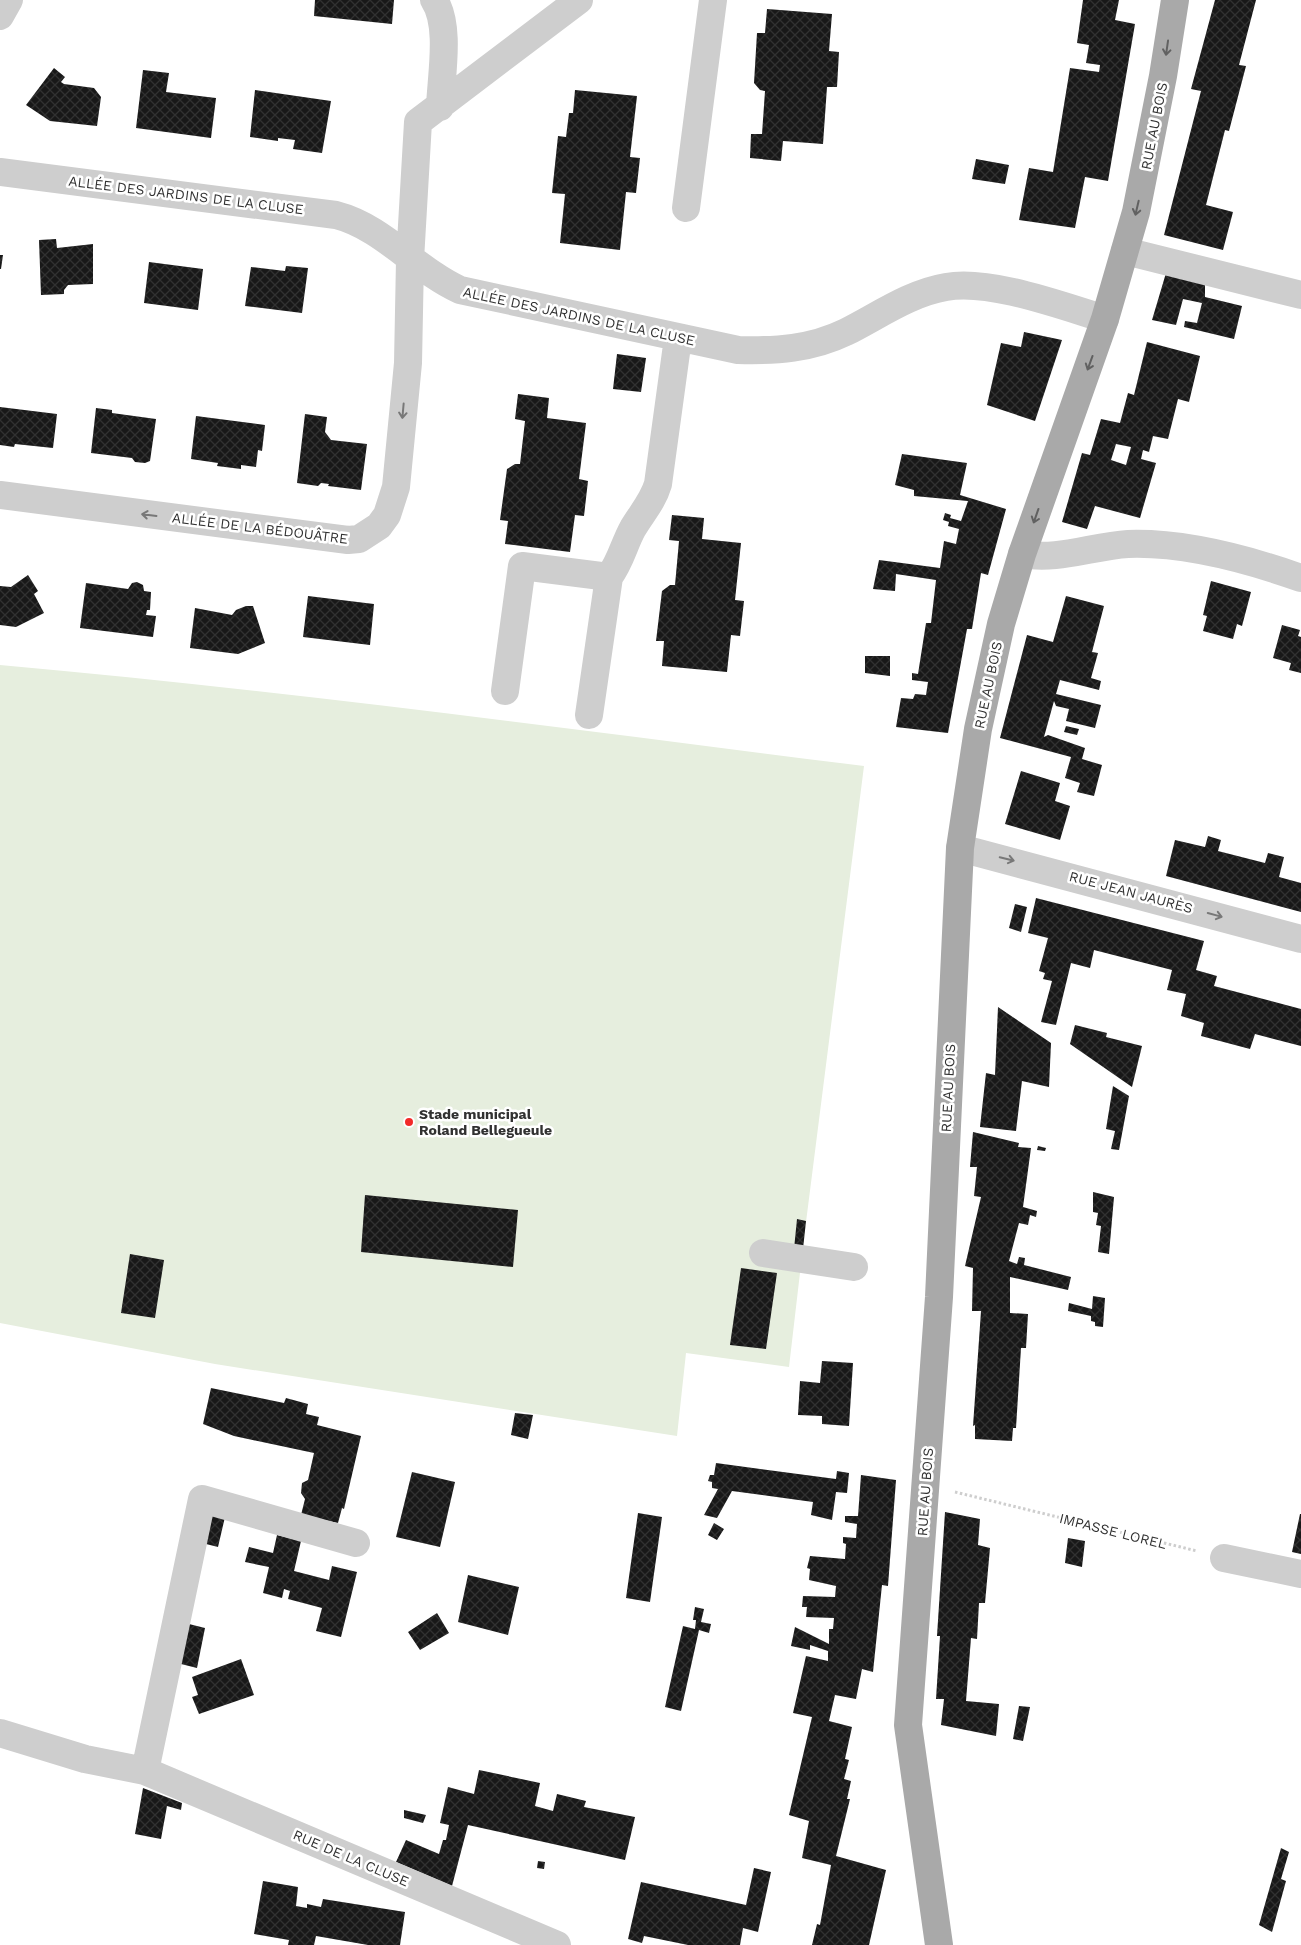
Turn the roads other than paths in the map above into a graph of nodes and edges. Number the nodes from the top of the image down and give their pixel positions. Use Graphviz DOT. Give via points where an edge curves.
graph roads {
  1 [pos="9,0"];
  2 [pos="434,0"];
  3 [pos="579,0"];
  4 [pos="713,0"];
  5 [pos="1175,0"];
  6 [pos="0,16"];
  7 [pos="440,106"];
  8 [pos="0,172"];
  9 [pos="686,208"];
  10 [pos="1125,251"];
  11 [pos="410,260"];
  12 [pos="1301,295"];
  13 [pos="1105,319"];
  14 [pos="678,338"];
  15 [pos="0,495"];
  16 [pos="1022,554"];
  17 [pos="610,577"];
  18 [pos="1301,578"];
  19 [pos="505,691"];
  20 [pos="589,715"];
  21 [pos="960,848"];
  22 [pos="1301,939"];
  23 [pos="763,1253"];
  24 [pos="854,1266"];
  25 [pos="356,1543"];
  26 [pos="1224,1558"];
  27 [pos="1301,1574"];
  28 [pos="0,1734"];
  29 [pos="145,1771"];
  30 [pos="557,1945"];
  31 [pos="939,1945"];
  1 -- 6 [label="street"];
  2 -- 7 [label="street" via="444,30"];
  3 -- 7 [label="street"];
  4 -- 9 [label="street"];
  5 -- 10 [label="main road, RUE AU BOIS, one-way" via="1150,148"];
  7 -- 11 [label="street, ALLÉE DE LA BÉDOUÂTRE" via="418,122"];
  8 -- 11 [label="street, ALLÉE DES JARDINS DE LA CLUSE" via="336,214 359,223"];
  10 -- 12 [label="street"];
  10 -- 13 [label="main road, RUE AU BOIS"];
  11 -- 14 [label="street, ALLÉE DES JARDINS DE LA CLUSE" via="446,284 474,295"];
  11 -- 15 [label="street, ALLÉE DE LA BÉDOUÂTRE, one-way" via="408,363 396,487 379,526 359,539"];
  13 -- 14 [label="street, ALLÉE DES JARDINS DE LA CLUSE" via="1005,291 964,285 929,291 830,339 795,348 738,350"];
  13 -- 16 [label="main road, RUE AU BOIS, one-way"];
  14 -- 17 [label="street" via="655,495 633,529"];
  16 -- 18 [label="street" via="1043,557 1098,546 1153,545 1228,557"];
  16 -- 21 [label="main road, RUE AU BOIS" via="986,688"];
  17 -- 19 [label="street" via="522,566"];
  17 -- 20 [label="street"];
  21 -- 22 [label="street, RUE JEAN JAURÈS, one-way"];
  21 -- 31 [label="main road, RUE AU BOIS" via="939,1297 908,1725"];
  23 -- 24 [label="street"];
  25 -- 29 [label="street" via="202,1499"];
  26 -- 27 [label="street"];
  28 -- 29 [label="street, RUE DE LA CLUSE" via="85,1759"];
  29 -- 30 [label="street, RUE DE LA CLUSE"];
}
